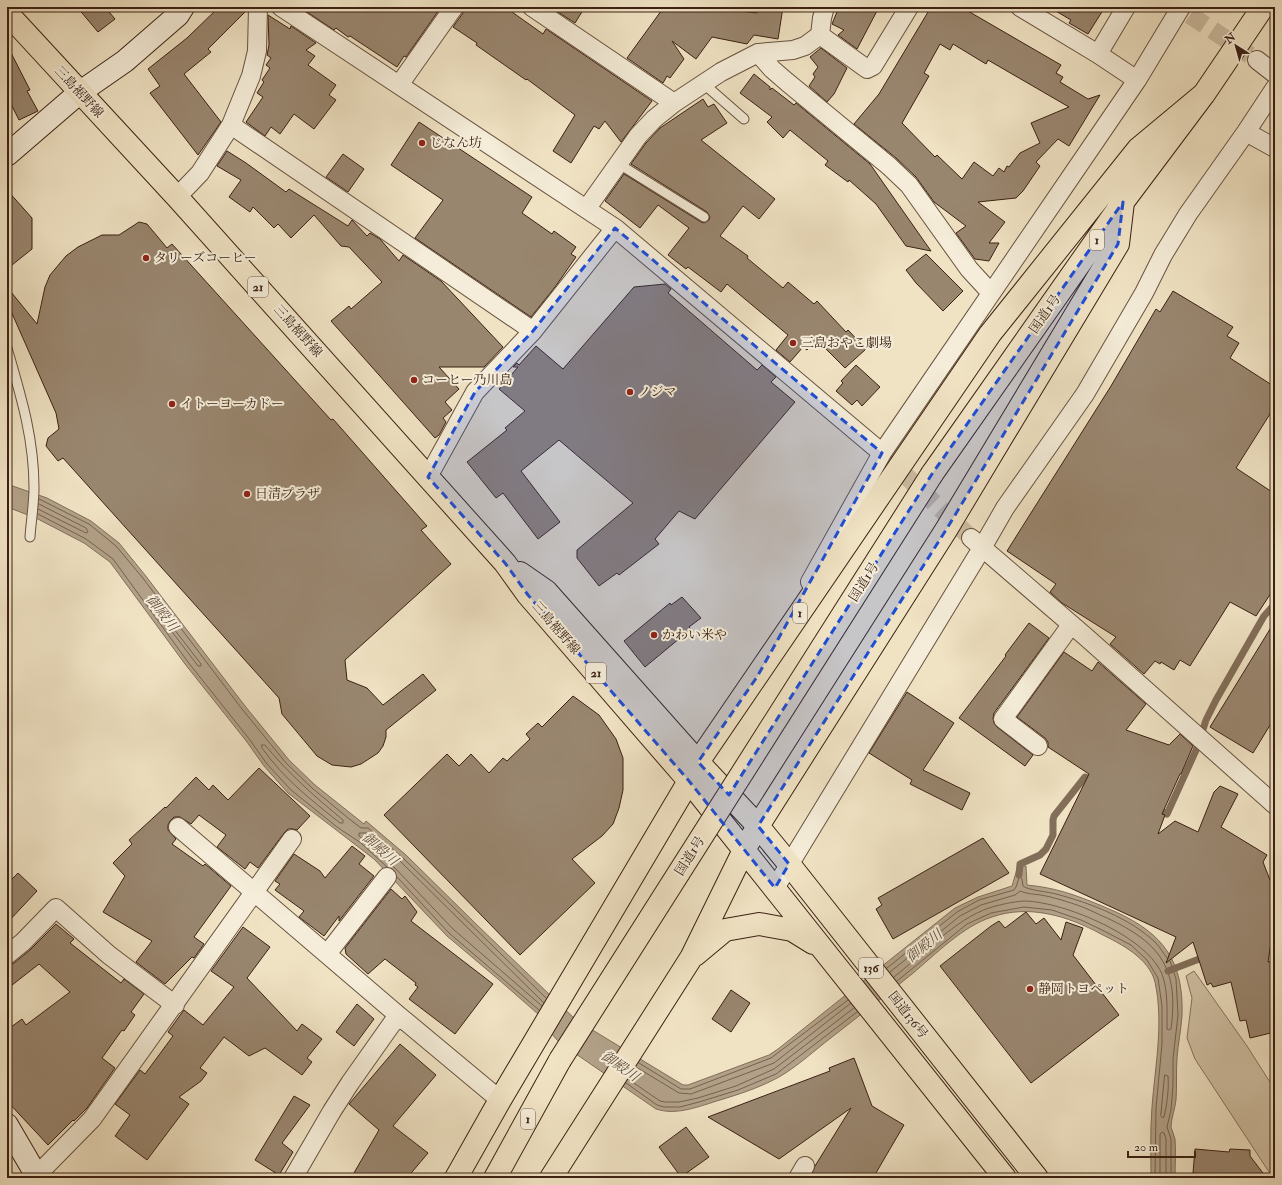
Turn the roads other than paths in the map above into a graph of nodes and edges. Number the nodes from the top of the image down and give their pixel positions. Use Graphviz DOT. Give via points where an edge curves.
graph roads {
  1 [pos="184,7"];
  2 [pos="258,7"];
  3 [pos="281,7"];
  4 [pos="454,7"];
  5 [pos="532,7"];
  6 [pos="825,7"];
  7 [pos="909,7"];
  8 [pos="1020,7"];
  9 [pos="1126,7"];
  10 [pos="1263,7"];
  11 [pos="1184,10"];
  12 [pos="7,13"];
  13 [pos="820,35"];
  14 [pos="758,53"];
  15 [pos="1098,54"];
  16 [pos="1257,60"];
  17 [pos="1275,74"];
  18 [pos="1137,80"];
  19 [pos="704,84"];
  20 [pos="399,85"];
  21 [pos="1275,88"];
  22 [pos="79,93"];
  23 [pos="1204,94"];
  24 [pos="674,104"];
  25 [pos="744,119"];
  26 [pos="231,125"];
  27 [pos="1246,132"];
  28 [pos="1275,148"];
  29 [pos="7,155"];
  30 [pos="619,164"];
  31 [pos="177,197"];
  32 [pos="1123,202"];
  33 [pos="587,208"];
  34 [pos="704,217"];
  35 [pos="615,228"];
  36 [pos="991,293"];
  37 [pos="533,332"];
  38 [pos="7,348"];
  39 [pos="882,453"];
  40 [pos="428,477"];
  41 [pos="30,535"];
  42 [pos="976,543"];
  43 [pos="505,563"];
  44 [pos="1071,625"];
  45 [pos="757,677"];
  46 [pos="1038,746"];
  47 [pos="698,762"];
  48 [pos="689,781"];
  49 [pos="1275,805"];
  50 [pos="758,826"];
  51 [pos="178,827"];
  52 [pos="292,839"];
  53 [pos="744,850"];
  54 [pos="789,864"];
  55 [pos="387,877"];
  56 [pos="775,888"];
  57 [pos="255,892"];
  58 [pos="823,949"];
  59 [pos="327,954"];
  60 [pos="7,955"];
  61 [pos="691,958"];
  62 [pos="175,1005"];
  63 [pos="398,1015"];
  64 [pos="500,1100"];
  65 [pos="7,1125"];
  66 [pos="37,1177"];
  67 [pos="293,1178"];
  68 [pos="456,1178"];
  69 [pos="495,1178"];
  70 [pos="551,1178"];
  71 [pos="1005,1178"];
  72 [pos="1037,1178"];
  1 -- 22 [label="street" via="125,61"];
  2 -- 26 [label="street" via="257,51 251,76"];
  3 -- 20 [label="street"];
  4 -- 20 [label="street"];
  5 -- 24 [label="street"];
  6 -- 13 [label="street"];
  7 -- 13 [label="street" via="873,66 867,69"];
  8 -- 15 [label="street"];
  9 -- 15 [label="street"];
  10 -- 23 [label="main road, 国道1号 / 1"];
  11 -- 18 [label="street"];
  12 -- 22 [label="main road, 三島裾野線 / 21"];
  13 -- 14 [label="street" via="805,46 793,50"];
  14 -- 19 [label="street"];
  14 -- 36 [label="street" via="772,69 909,185 969,269"];
  15 -- 18 [label="street"];
  16 -- 17 [label="street"];
  18 -- 36 [label="street"];
  19 -- 24 [label="street"];
  19 -- 25 [label="lane"];
  20 -- 33 [label="street"];
  21 -- 27 [label="street"];
  22 -- 29 [label="street"];
  22 -- 31 [label="main road, 三島裾野線 / 21"];
  23 -- 32 [label="main road, 国道1号 / 1"];
  23 -- 45 [label="main road, 1" via="1138,149 990,334"];
  24 -- 30 [label="street" via="654,119 638,136"];
  26 -- 31 [label="street" via="200,173"];
  26 -- 37 [label="street"];
  27 -- 28 [label="street"];
  27 -- 42 [label="street" via="1188,214 1084,394 1005,508"];
  30 -- 33 [label="street"];
  30 -- 34 [label="lane"];
  31 -- 40 [label="main road, 三島裾野線 / 21"];
  32 -- 50 [label="main road, 1" via="1118,244 942,537"];
  32 -- 69 [label="main road, 国道1号 / 1, bridge" via="932,474 560,1060"];
  33 -- 35 [label="street"];
  35 -- 37 [label="street"];
  35 -- 39 [label="street"];
  36 -- 39 [label="street"];
  37 -- 40 [label="street" via="475,392"];
  38 -- 41 [label="lane" via="31,443 34,491"];
  39 -- 45 [label="street"];
  40 -- 43 [label="main road, 三島裾野線 / 21"];
  42 -- 44 [label="street"];
  42 -- 54 [label="street"];
  43 -- 47 [label="main road, 三島裾野線 / 21" via="546,591"];
  43 -- 48 [label="main road, 三島裾野線 / 21" via="528,595"];
  44 -- 46 [label="street" via="1003,719"];
  44 -- 49 [label="street"];
  45 -- 47 [label="main road, 1"];
  47 -- 48 [label="main road, 1"];
  47 -- 50 [label="main road, 国道136号 / 136"];
  48 -- 53 [label="main road, 国道136号 / 136"];
  48 -- 64 [label="main road, 1"];
  50 -- 53 [label="main road, 1"];
  50 -- 54 [label="main road, 国道136号 / 136"];
  51 -- 57 [label="street"];
  52 -- 57 [label="street"];
  53 -- 56 [label="main road, 国道136号 / 136"];
  53 -- 61 [label="main road, 1"];
  54 -- 56 [label="street"];
  54 -- 72 [label="main road, 国道136号 / 136"];
  55 -- 59 [label="street"];
  56 -- 58 [label="main road, 国道136号 / 136"];
  57 -- 59 [label="street"];
  57 -- 62 [label="street"];
  58 -- 61 [label="main road, 1" via="792,930 759,924 725,930"];
  58 -- 71 [label="main road, 国道136号 / 136"];
  59 -- 63 [label="street"];
  60 -- 62 [label="street" via="56,908 109,955"];
  61 -- 70 [label="main road, 1"];
  62 -- 66 [label="street" via="92,1119"];
  63 -- 64 [label="street"];
  63 -- 67 [label="street" via="346,1089"];
  64 -- 68 [label="main road, 1"];
  65 -- 66 [label="street"];
}
